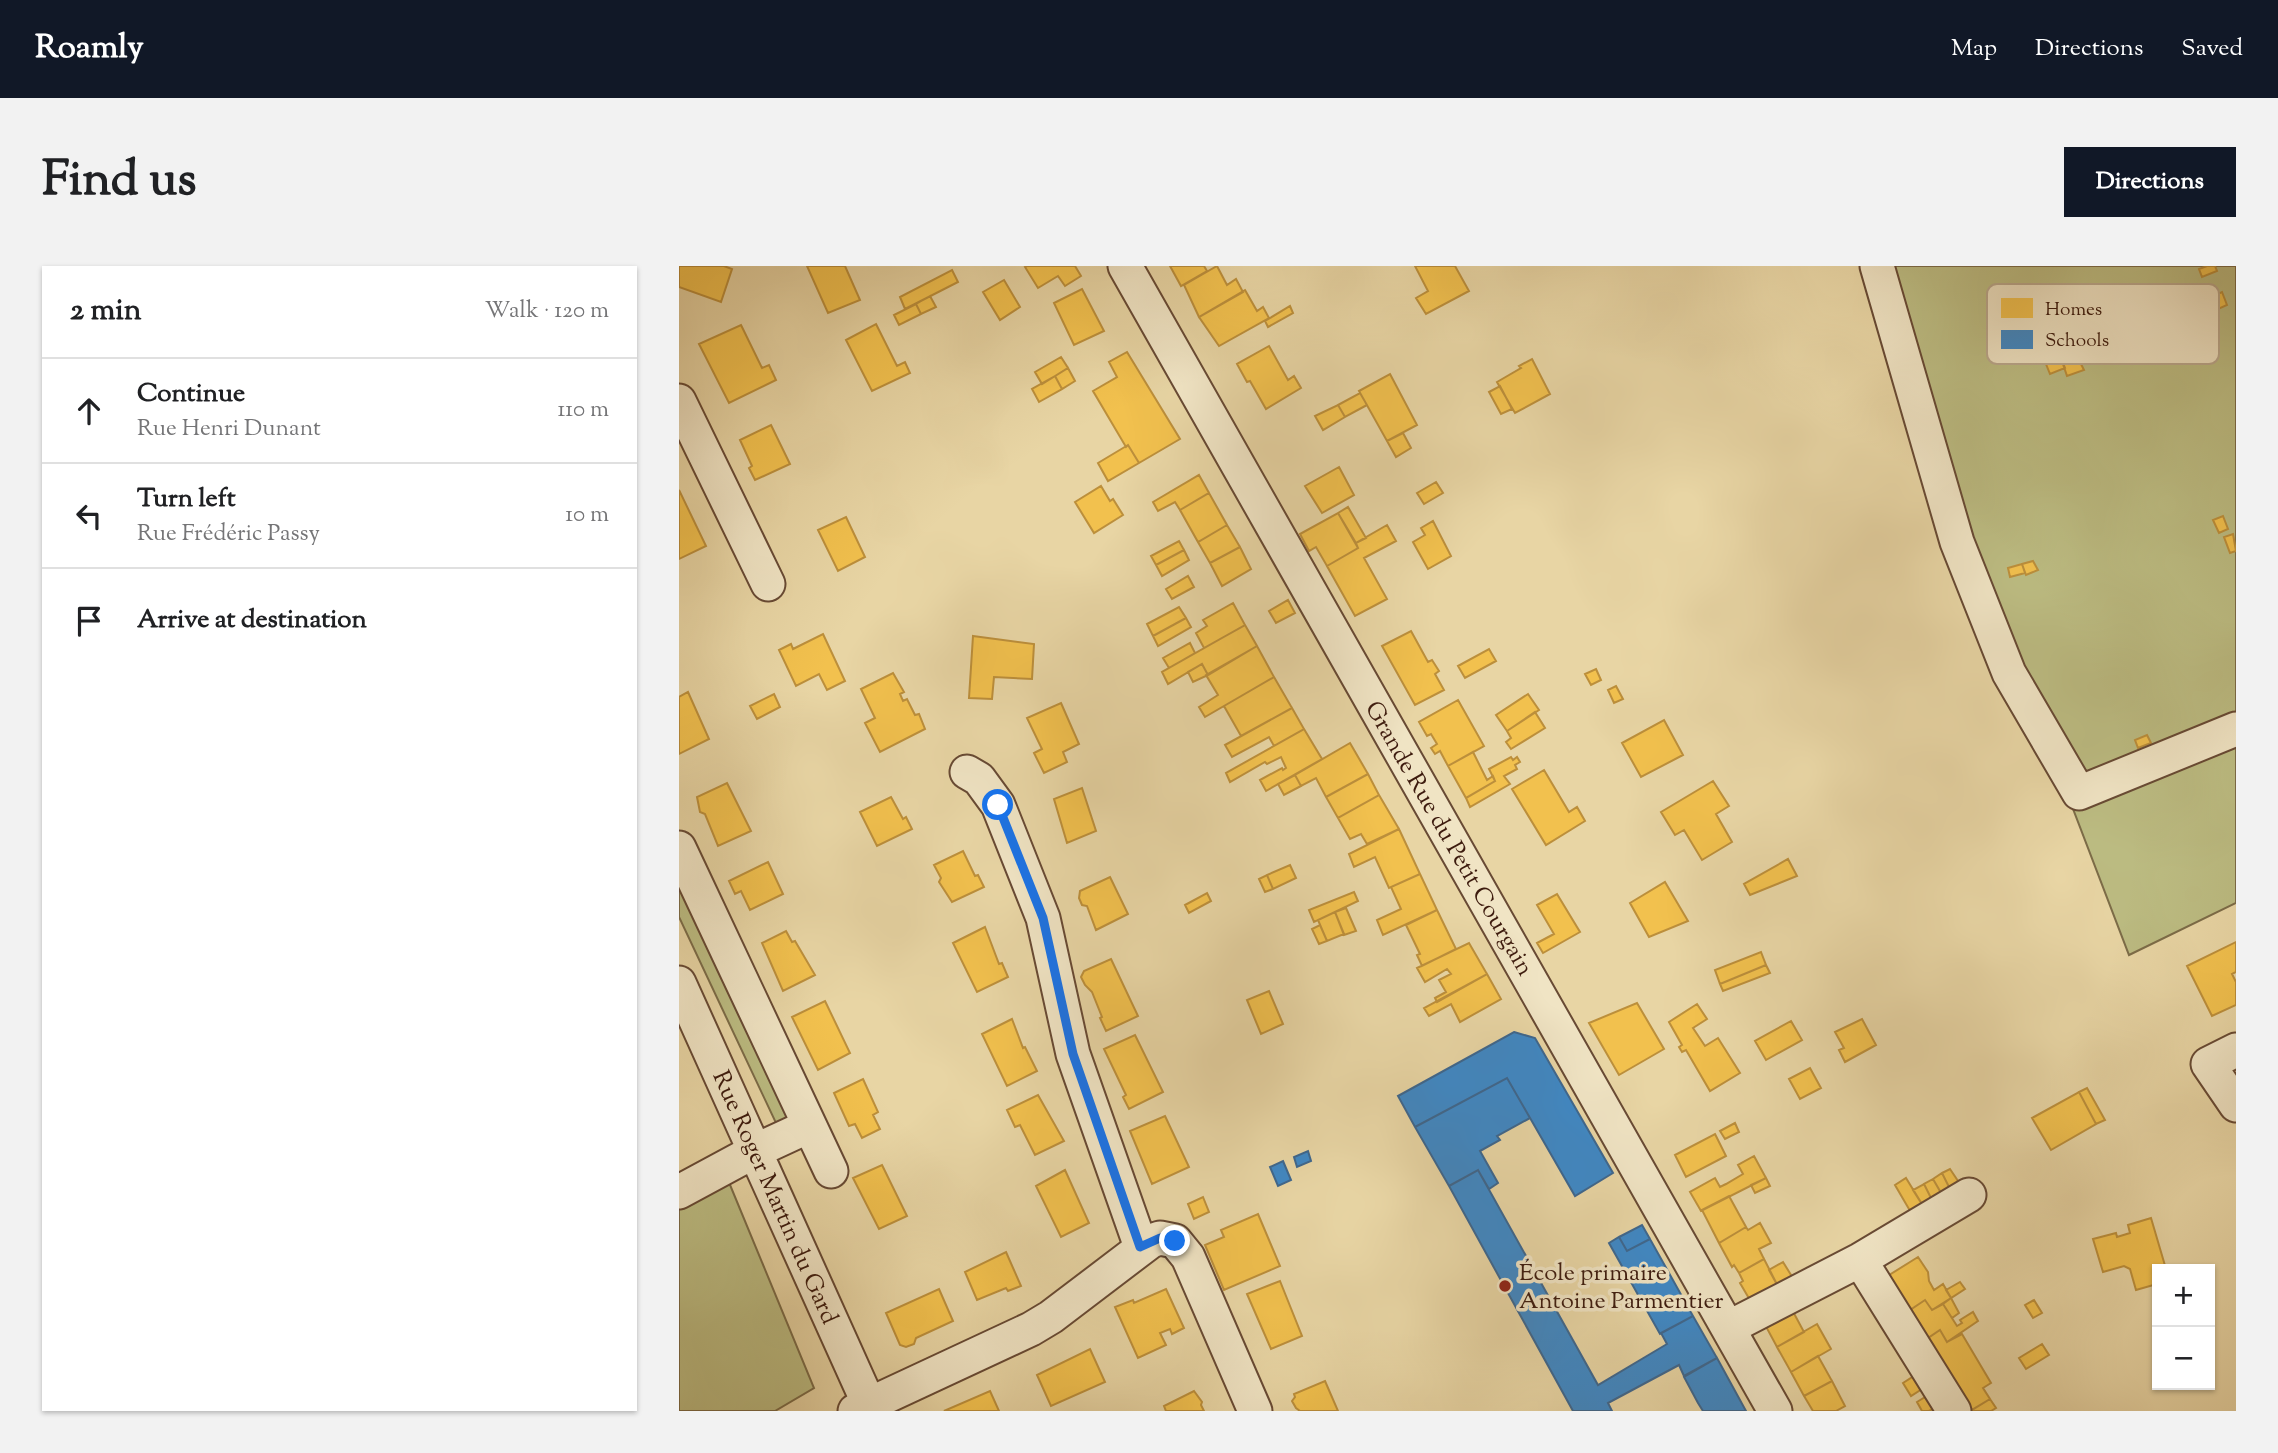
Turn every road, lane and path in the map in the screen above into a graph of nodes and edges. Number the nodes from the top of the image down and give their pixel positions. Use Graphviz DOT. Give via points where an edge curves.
graph roads {
  1 [pos="1125,266"];
  2 [pos="1877,266"];
  3 [pos="679,401"];
  4 [pos="768,584"];
  5 [pos="2236,729"];
  6 [pos="967,772"];
  7 [pos="679,848"];
  8 [pos="679,983"];
  9 [pos="2236,1050"];
  10 [pos="2236,1105"];
  11 [pos="809,1126"];
  12 [pos="755,1151"];
  13 [pos="831,1171"];
  14 [pos="679,1192"];
  15 [pos="1969,1195"];
  16 [pos="1140,1247"];
  17 [pos="1860,1260"];
  18 [pos="1728,1328"];
  19 [pos="866,1409"];
  20 [pos="1255,1411"];
  21 [pos="1775,1411"];
  22 [pos="1954,1411"];
  1 -- 18 [label="street, Grande Rue du Petit Courgain"];
  2 -- 5 [label="street" via="1957,542 2009,673 2079,793"];
  3 -- 4 [label="street"];
  6 -- 16 [label="street" via="998,805 1043,918 1073,1054"];
  7 -- 11 [label="street"];
  8 -- 12 [label="street, Rue Roger Martin du Gard"];
  9 -- 10 [label="street" via="2208,1064"];
  11 -- 12 [label="street"];
  11 -- 13 [label="street"];
  12 -- 14 [label="street"];
  12 -- 19 [label="street, Rue Roger Martin du Gard"];
  15 -- 17 [label="street"];
  16 -- 19 [label="street" via="1031,1329"];
  16 -- 20 [label="street" via="1160,1238 1182,1246"];
  17 -- 18 [label="street"];
  17 -- 22 [label="street"];
  18 -- 21 [label="street, Grande Rue du Petit Courgain"];
}
